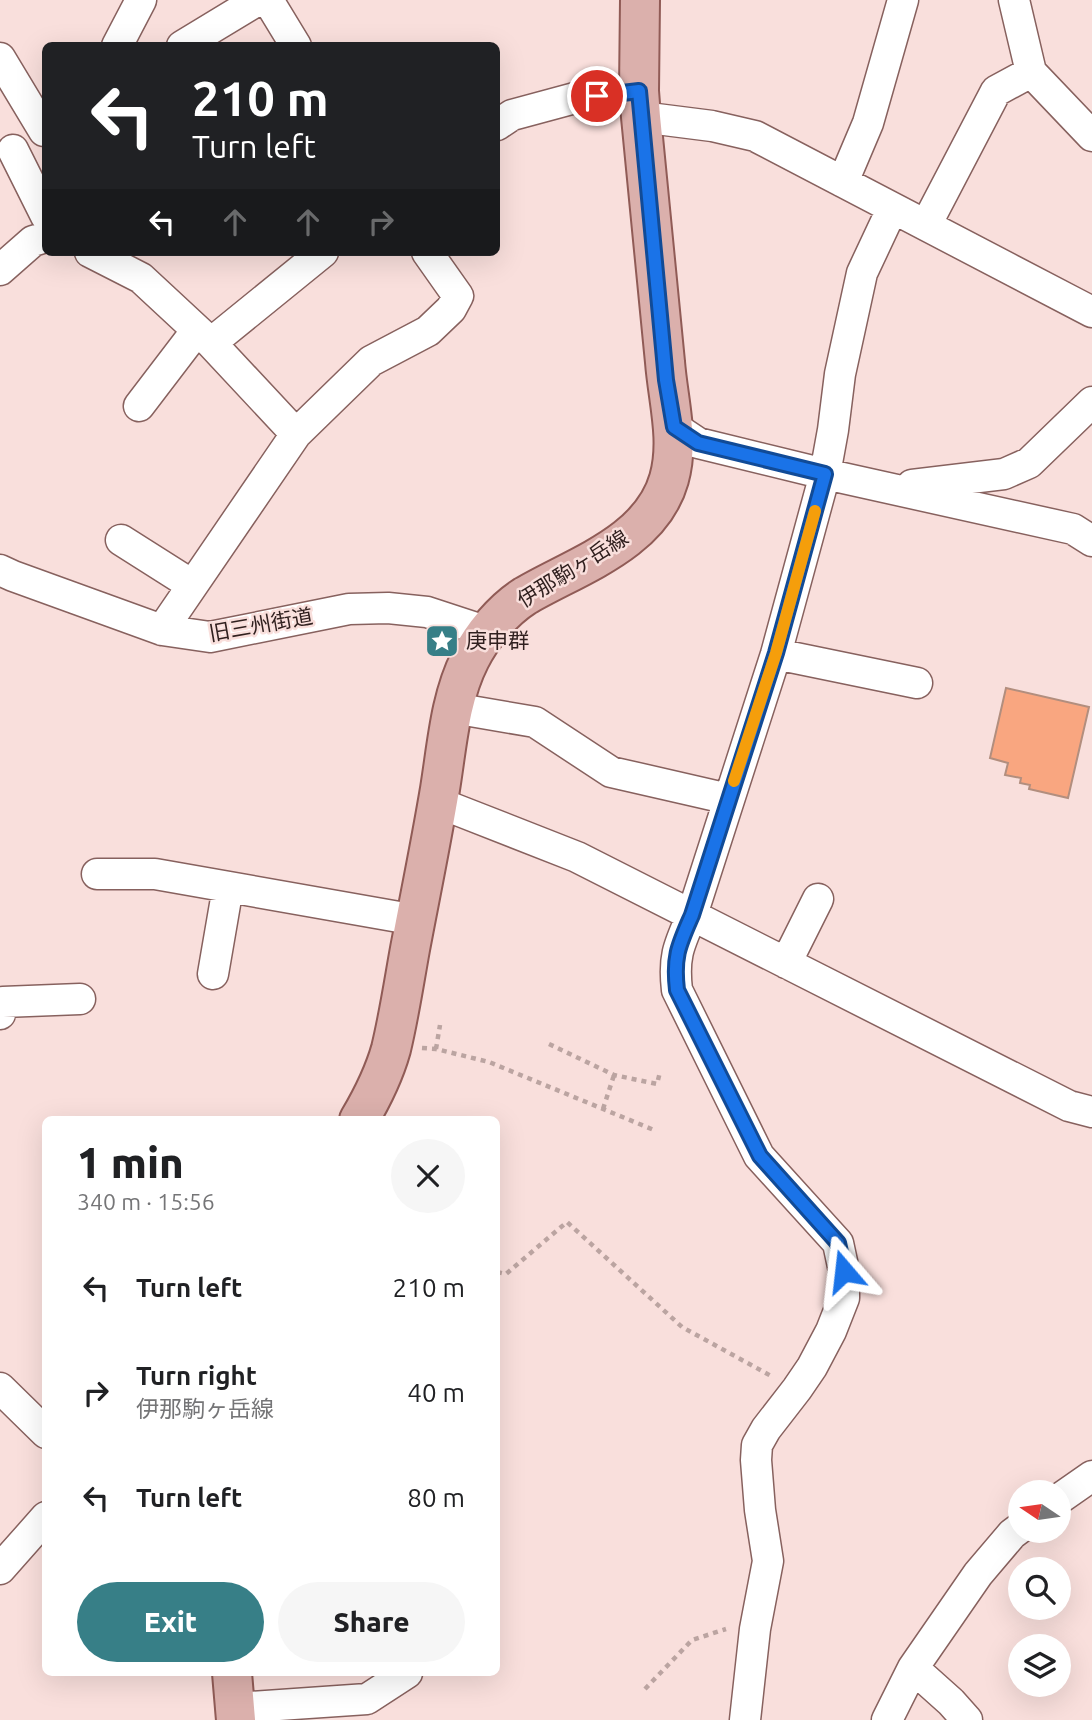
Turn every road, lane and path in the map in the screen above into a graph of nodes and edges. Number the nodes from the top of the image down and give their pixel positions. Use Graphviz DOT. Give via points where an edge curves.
graph roads {
  1 [pos="141,0"];
  2 [pos="258,0"];
  3 [pos="268,0"];
  4 [pos="640,0"];
  5 [pos="903,0"];
  6 [pos="1014,0"];
  7 [pos="119,42"];
  8 [pos="188,42"];
  9 [pos="294,42"];
  10 [pos="0,58"];
  11 [pos="1031,72"];
  12 [pos="640,104"];
  13 [pos="500,123"];
  14 [pos="42,125"];
  15 [pos="42,132"];
  16 [pos="1092,136"];
  17 [pos="6,153"];
  18 [pos="843,182"];
  19 [pos="892,209"];
  20 [pos="42,210"];
  21 [pos="926,225"];
  22 [pos="42,238"];
  23 [pos="98,256"];
  24 [pos="317,256"];
  25 [pos="430,256"];
  26 [pos="0,270"];
  27 [pos="1092,312"];
  28 [pos="204,336"];
  29 [pos="1092,402"];
  30 [pos="139,406"];
  31 [pos="674,427"];
  32 [pos="296,434"];
  33 [pos="825,474"];
  34 [pos="890,488"];
  35 [pos="121,540"];
  36 [pos="1092,541"];
  37 [pos="0,570"];
  38 [pos="192,584"];
  39 [pos="162,630"];
  40 [pos="488,632"];
  41 [pos="776,653"];
  42 [pos="918,683"];
  43 [pos="453,708"];
  44 [pos="729,799"];
  45 [pos="437,805"];
  46 [pos="97,874"];
  47 [pos="228,887"];
  48 [pos="818,900"];
  49 [pos="692,915"];
  50 [pos="416,920"];
  51 [pos="786,963"];
  52 [pos="212,974"];
  53 [pos="80,999"];
  54 [pos="0,1014"];
  55 [pos="440,1025"];
  56 [pos="549,1044"];
  57 [pos="436,1049"];
  58 [pos="390,1050"];
  59 [pos="660,1072"];
  60 [pos="614,1074"];
  61 [pos="603,1109"];
  62 [pos="1092,1112"];
  63 [pos="361,1116"];
  64 [pos="654,1130"];
  65 [pos="500,1273"];
  66 [pos="0,1388"];
  67 [pos="797,1389"];
  68 [pos="42,1429"];
  69 [pos="1092,1476"];
  70 [pos="1071,1491"];
  71 [pos="42,1522"];
  72 [pos="1008,1539"];
  73 [pos="0,1569"];
  74 [pos="755,1629"];
  75 [pos="913,1668"];
  76 [pos="402,1676"];
  77 [pos="645,1689"];
  78 [pos="235,1700"];
  79 [pos="745,1720"];
  80 [pos="887,1720"];
  81 [pos="967,1720"];
  1 -- 7 [label="street"];
  2 -- 8 [label="street"];
  3 -- 9 [label="street"];
  4 -- 12 [label="main road, 伊那駒ヶ岳線"];
  5 -- 18 [label="street" via="868,123"];
  6 -- 11 [label="street"];
  10 -- 14 [label="street"];
  11 -- 16 [label="street"];
  11 -- 21 [label="street" via="996,90"];
  12 -- 13 [label="street" via="575,98 512,115"];
  12 -- 18 [label="street" via="755,136"];
  12 -- 31 [label="main road, 伊那駒ヶ岳線"];
  15 -- 17 [label="street"];
  17 -- 20 [label="street"];
  18 -- 19 [label="street"];
  19 -- 21 [label="street"];
  19 -- 33 [label="street" via="862,273"];
  21 -- 27 [label="street"];
  22 -- 26 [label="street"];
  23 -- 28 [label="street" via="142,278"];
  24 -- 28 [label="street"];
  25 -- 32 [label="street" via="458,296 451,309 428,331 371,361"];
  28 -- 30 [label="street"];
  28 -- 32 [label="street"];
  29 -- 34 [label="street" via="1029,463 1004,474"];
  31 -- 33 [label="street" via="698,443"];
  31 -- 40 [label="main road, 伊那駒ヶ岳線" via="668,482 649,516 595,559 524,597"];
  32 -- 38 [label="street"];
  33 -- 34 [label="street"];
  33 -- 41 [label="street"];
  34 -- 36 [label="street" via="1073,529"];
  35 -- 38 [label="street"];
  37 -- 39 [label="street, 旧三州街道"];
  38 -- 39 [label="street"];
  39 -- 40 [label="street, 旧三州街道" via="210,636 349,609 388,608 427,612"];
  40 -- 43 [label="main road, 伊那駒ヶ岳線" via="471,657"];
  41 -- 42 [label="street"];
  41 -- 44 [label="street"];
  43 -- 44 [label="street" via="535,722 611,772"];
  43 -- 45 [label="main road, 伊那駒ヶ岳線"];
  44 -- 49 [label="street"];
  45 -- 49 [label="street" via="577,858"];
  45 -- 50 [label="main road, 伊那駒ヶ岳線"];
  46 -- 47 [label="street" via="155,874"];
  47 -- 50 [label="street"];
  47 -- 52 [label="street"];
  48 -- 51 [label="street"];
  49 -- 51 [label="street"];
  49 -- 67 [label="street" via="678,948 677,990 760,1156 838,1243 844,1298 831,1331"];
  50 -- 58 [label="main road, 伊那駒ヶ岳線"];
  51 -- 62 [label="street" via="1069,1106"];
  53 -- 54 [label="street" via="3,1002"];
  55 -- 57 [label="path"];
  56 -- 60 [label="path"];
  57 -- 58 [label="path"];
  57 -- 61 [label="path" via="489,1062"];
  58 -- 63 [label="main road, 伊那駒ヶ岳線"];
  59 -- 60 [label="path" via="657,1084"];
  60 -- 61 [label="path"];
  61 -- 64 [label="path"];
  65 -- 67 [label="path" via="506,1274 567,1222 682,1327"];
  66 -- 68 [label="street"];
  67 -- 74 [label="street" via="757,1444 768,1561"];
  69 -- 70 [label="street"];
  71 -- 73 [label="street"];
  72 -- 75 [label="street"];
  74 -- 77 [label="path" via="723,1629 692,1640"];
  74 -- 79 [label="street"];
  75 -- 80 [label="street"];
  75 -- 81 [label="street"];
  76 -- 78 [label="street" via="367,1699"];
}
